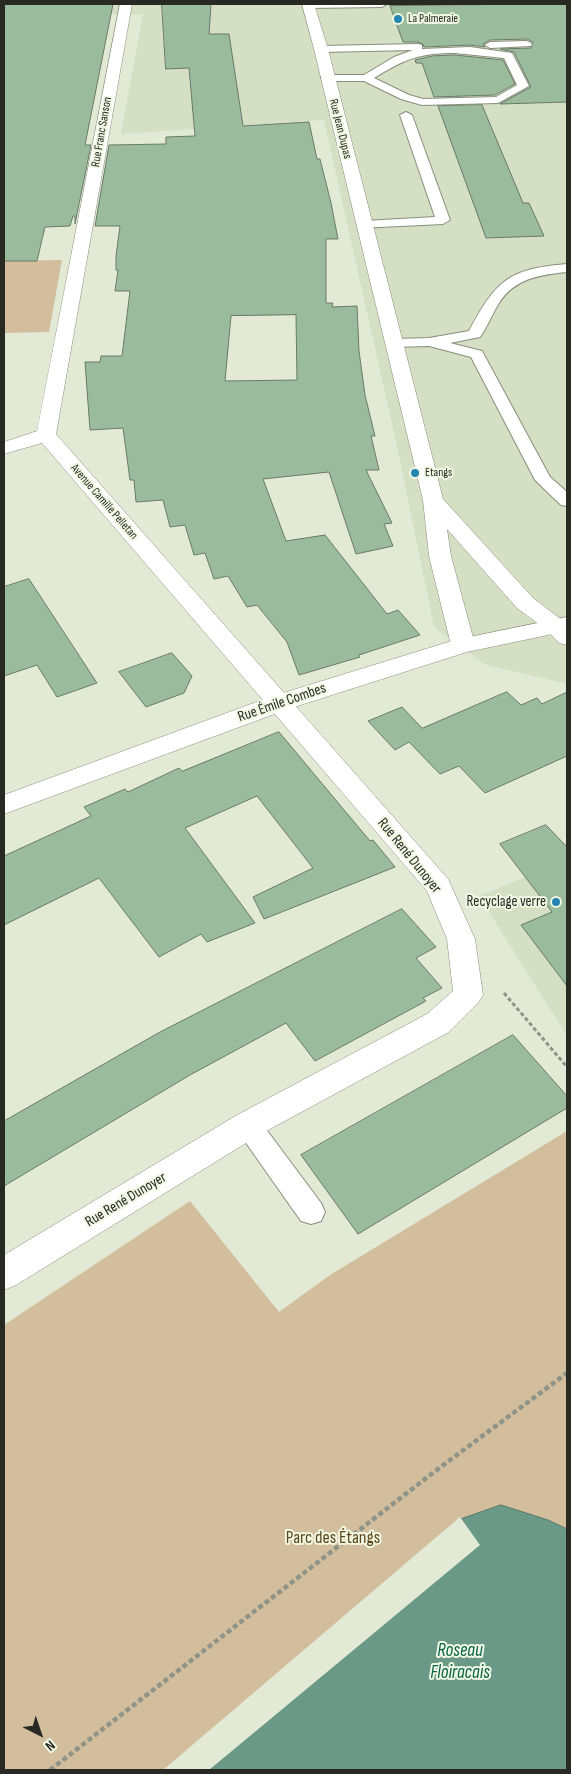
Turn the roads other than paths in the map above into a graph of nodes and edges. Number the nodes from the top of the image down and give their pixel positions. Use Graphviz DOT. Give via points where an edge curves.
graph roads {
  1 [pos="126,4"];
  2 [pos="308,4"];
  3 [pos="382,4"];
  4 [pos="527,44"];
  5 [pos="321,49"];
  6 [pos="327,78"];
  7 [pos="366,78"];
  8 [pos="406,115"];
  9 [pos="364,225"];
  10 [pos="567,268"];
  11 [pos="429,342"];
  12 [pos="394,343"];
  13 [pos="46,436"];
  14 [pos="4,448"];
  15 [pos="433,500"];
  16 [pos="567,501"];
  17 [pos="564,630"];
  18 [pos="463,645"];
  19 [pos="280,703"];
  20 [pos="4,805"];
  21 [pos="248,1125"];
  22 [pos="311,1212"];
  23 [pos="4,1274"];
  1 -- 13 [label="street, Rue Franc Sanson"];
  2 -- 3 [label="lane"];
  2 -- 5 [label="street, Rue Jean Dupas"];
  4 -- 5 [label="lane"];
  5 -- 6 [label="street, Rue Jean Dupas"];
  6 -- 7 [label="lane"];
  6 -- 9 [label="street, Rue Jean Dupas"];
  7 -- 7 [label="lane" via="422,102 498,100 523,86 508,55 476,50 418,52"];
  8 -- 9 [label="lane" via="443,220"];
  9 -- 12 [label="street, Rue Jean Dupas"];
  10 -- 11 [label="lane" via="537,270 512,279 491,302 475,334"];
  11 -- 12 [label="lane"];
  11 -- 16 [label="lane" via="476,354 543,480"];
  12 -- 15 [label="street, Rue Jean Dupas"];
  13 -- 14 [label="street"];
  13 -- 19 [label="street, Avenue Camille Pelletan"];
  15 -- 17 [label="street" via="525,603"];
  15 -- 18 [label="street, Rue Jean Dupas" via="440,556"];
  17 -- 18 [label="street, Rue Émile Combes"];
  18 -- 19 [label="street, Rue Émile Combes"];
  19 -- 20 [label="street, Rue Émile Combes"];
  19 -- 21 [label="street, Rue René Dunoyer" via="438,886 461,939 468,994 438,1023"];
  21 -- 22 [label="lane"];
  21 -- 23 [label="street, Rue René Dunoyer"];
}
